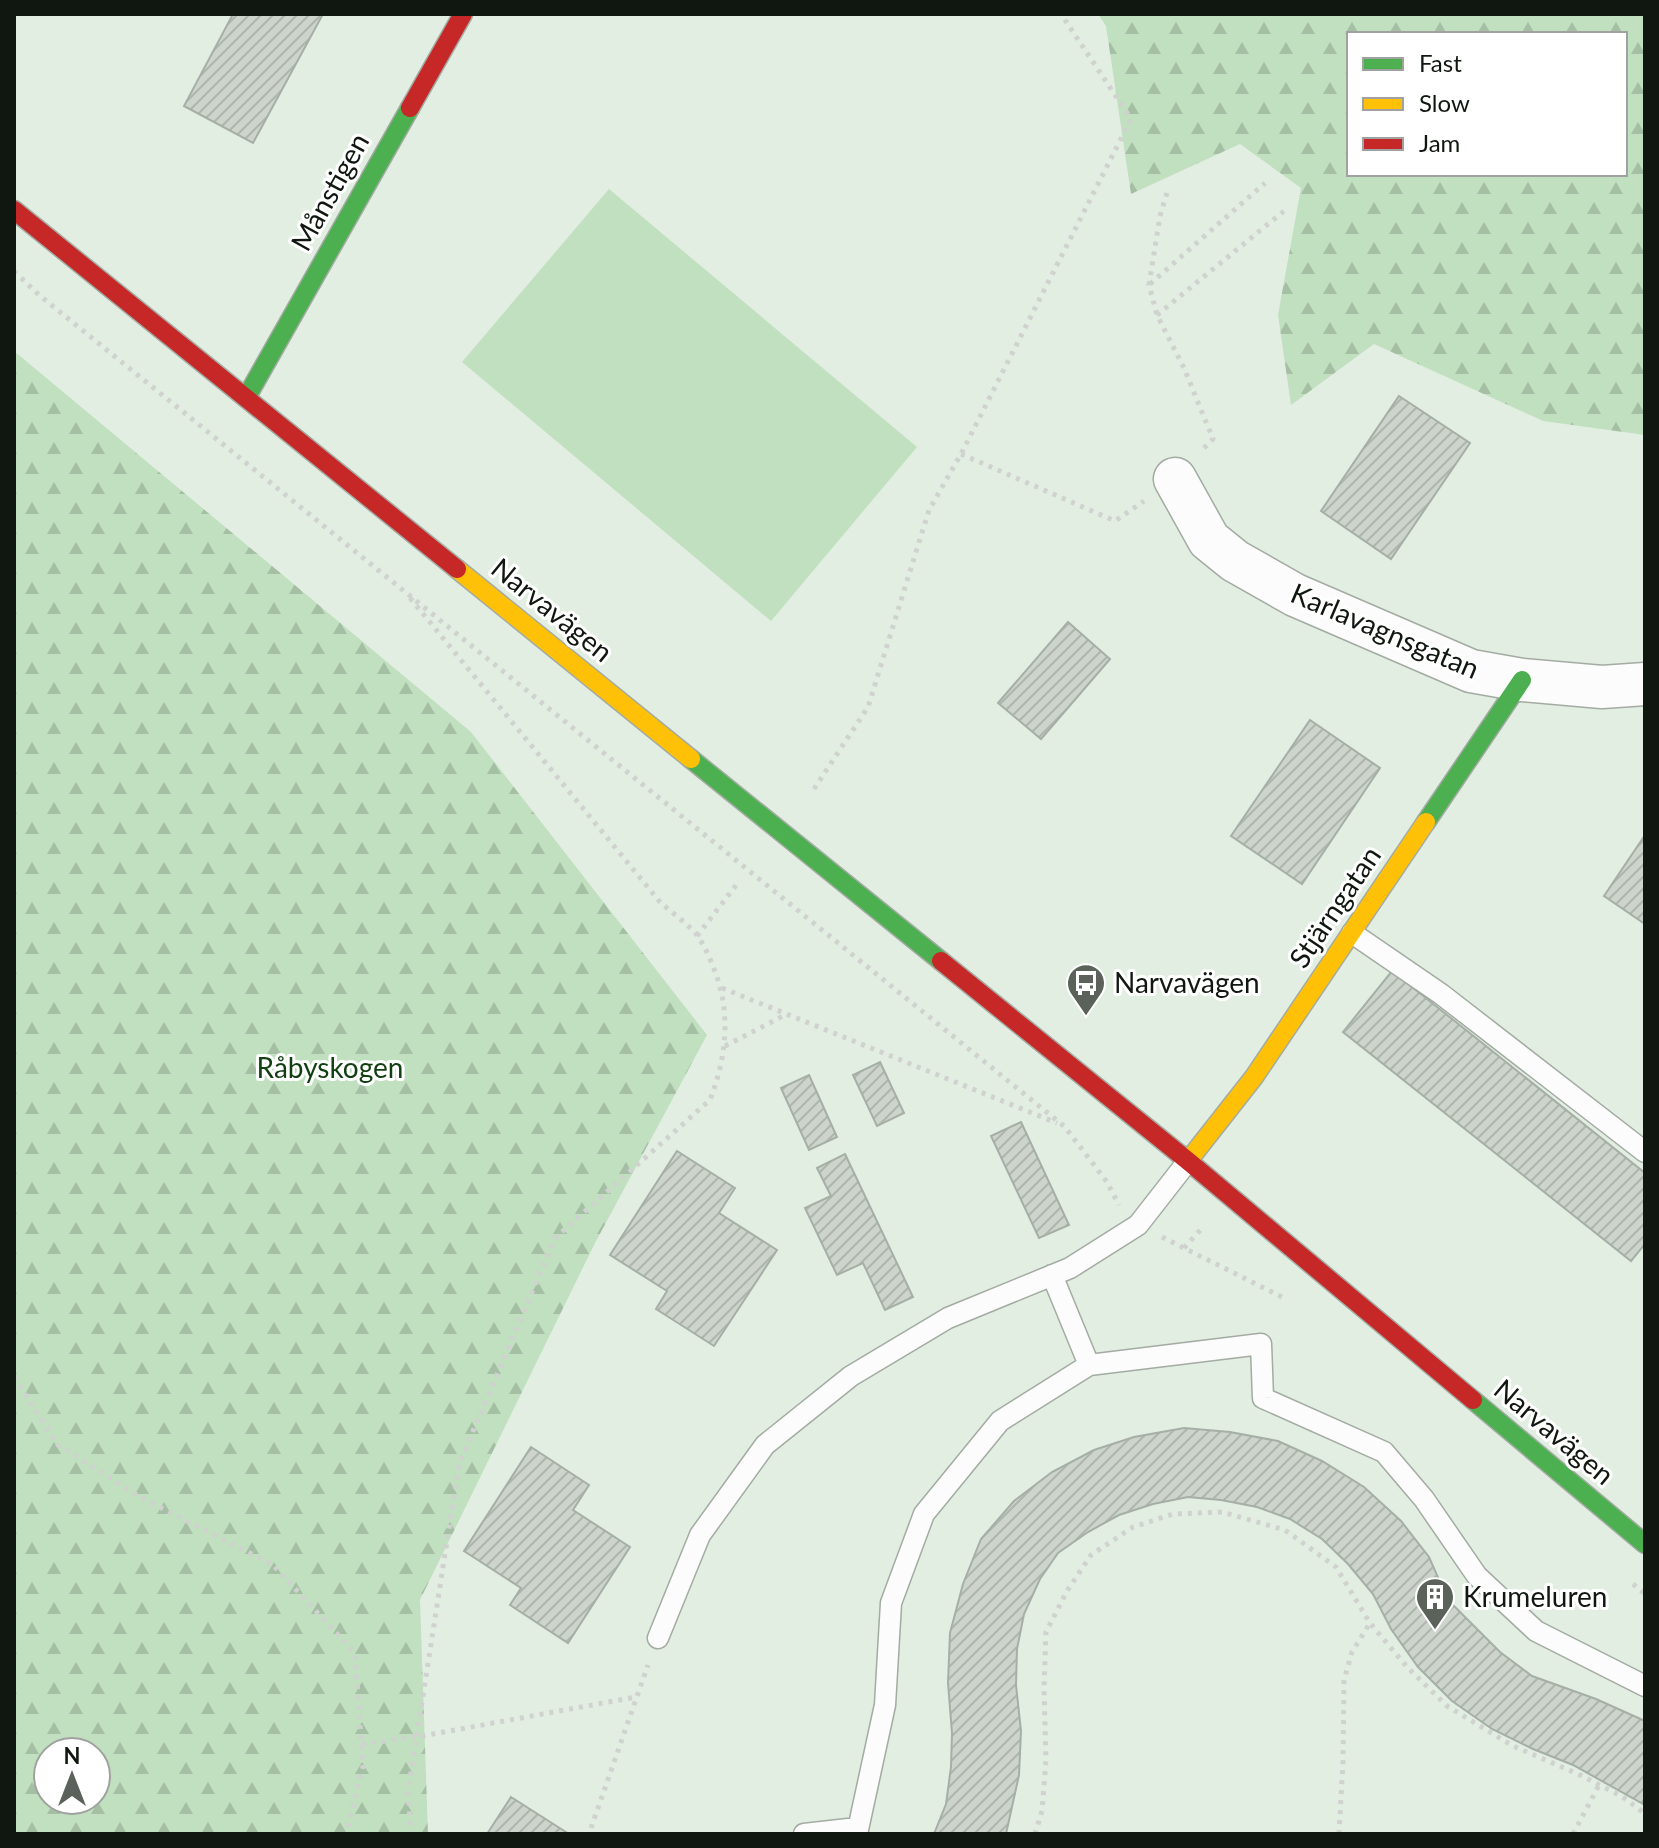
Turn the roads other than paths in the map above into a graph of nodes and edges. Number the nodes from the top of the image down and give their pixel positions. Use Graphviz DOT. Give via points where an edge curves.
graph roads {
  1 [pos="463,14"];
  2 [pos="14,210"];
  3 [pos="246,398"];
  4 [pos="1175,479"];
  5 [pos="1522,680"];
  6 [pos="1645,684"];
  7 [pos="1352,933"];
  8 [pos="1645,1152"];
  9 [pos="1188,1161"];
  10 [pos="1052,1275"];
  11 [pos="1089,1365"];
  12 [pos="1645,1544"];
  13 [pos="658,1638"];
  14 [pos="1645,1686"];
  15 [pos="857,1831"];
  16 [pos="804,1834"];
  1 -- 3 [label="main road, Månstigen"];
  2 -- 3 [label="main road, Narvavägen"];
  3 -- 9 [label="main road, Narvavägen"];
  4 -- 5 [label="street, Karlavagnsgatan" via="1209,540 1235,561 1295,595 1471,671"];
  5 -- 6 [label="street, Karlavagnsgatan" via="1602,687"];
  5 -- 7 [label="main road, Stjärngatan"];
  7 -- 8 [label="lane" via="1441,994"];
  7 -- 9 [label="main road, Stjärngatan" via="1254,1077"];
  9 -- 10 [label="lane" via="1138,1225"];
  9 -- 12 [label="main road, Narvavägen"];
  10 -- 11 [label="lane"];
  10 -- 13 [label="lane" via="948,1318 851,1376 765,1445 700,1535"];
  11 -- 14 [label="lane" via="1261,1344 1263,1398 1384,1452 1477,1576 1536,1631"];
  11 -- 15 [label="lane" via="1000,1421 924,1514 891,1603 885,1705"];
  15 -- 16 [label="lane"];
}
